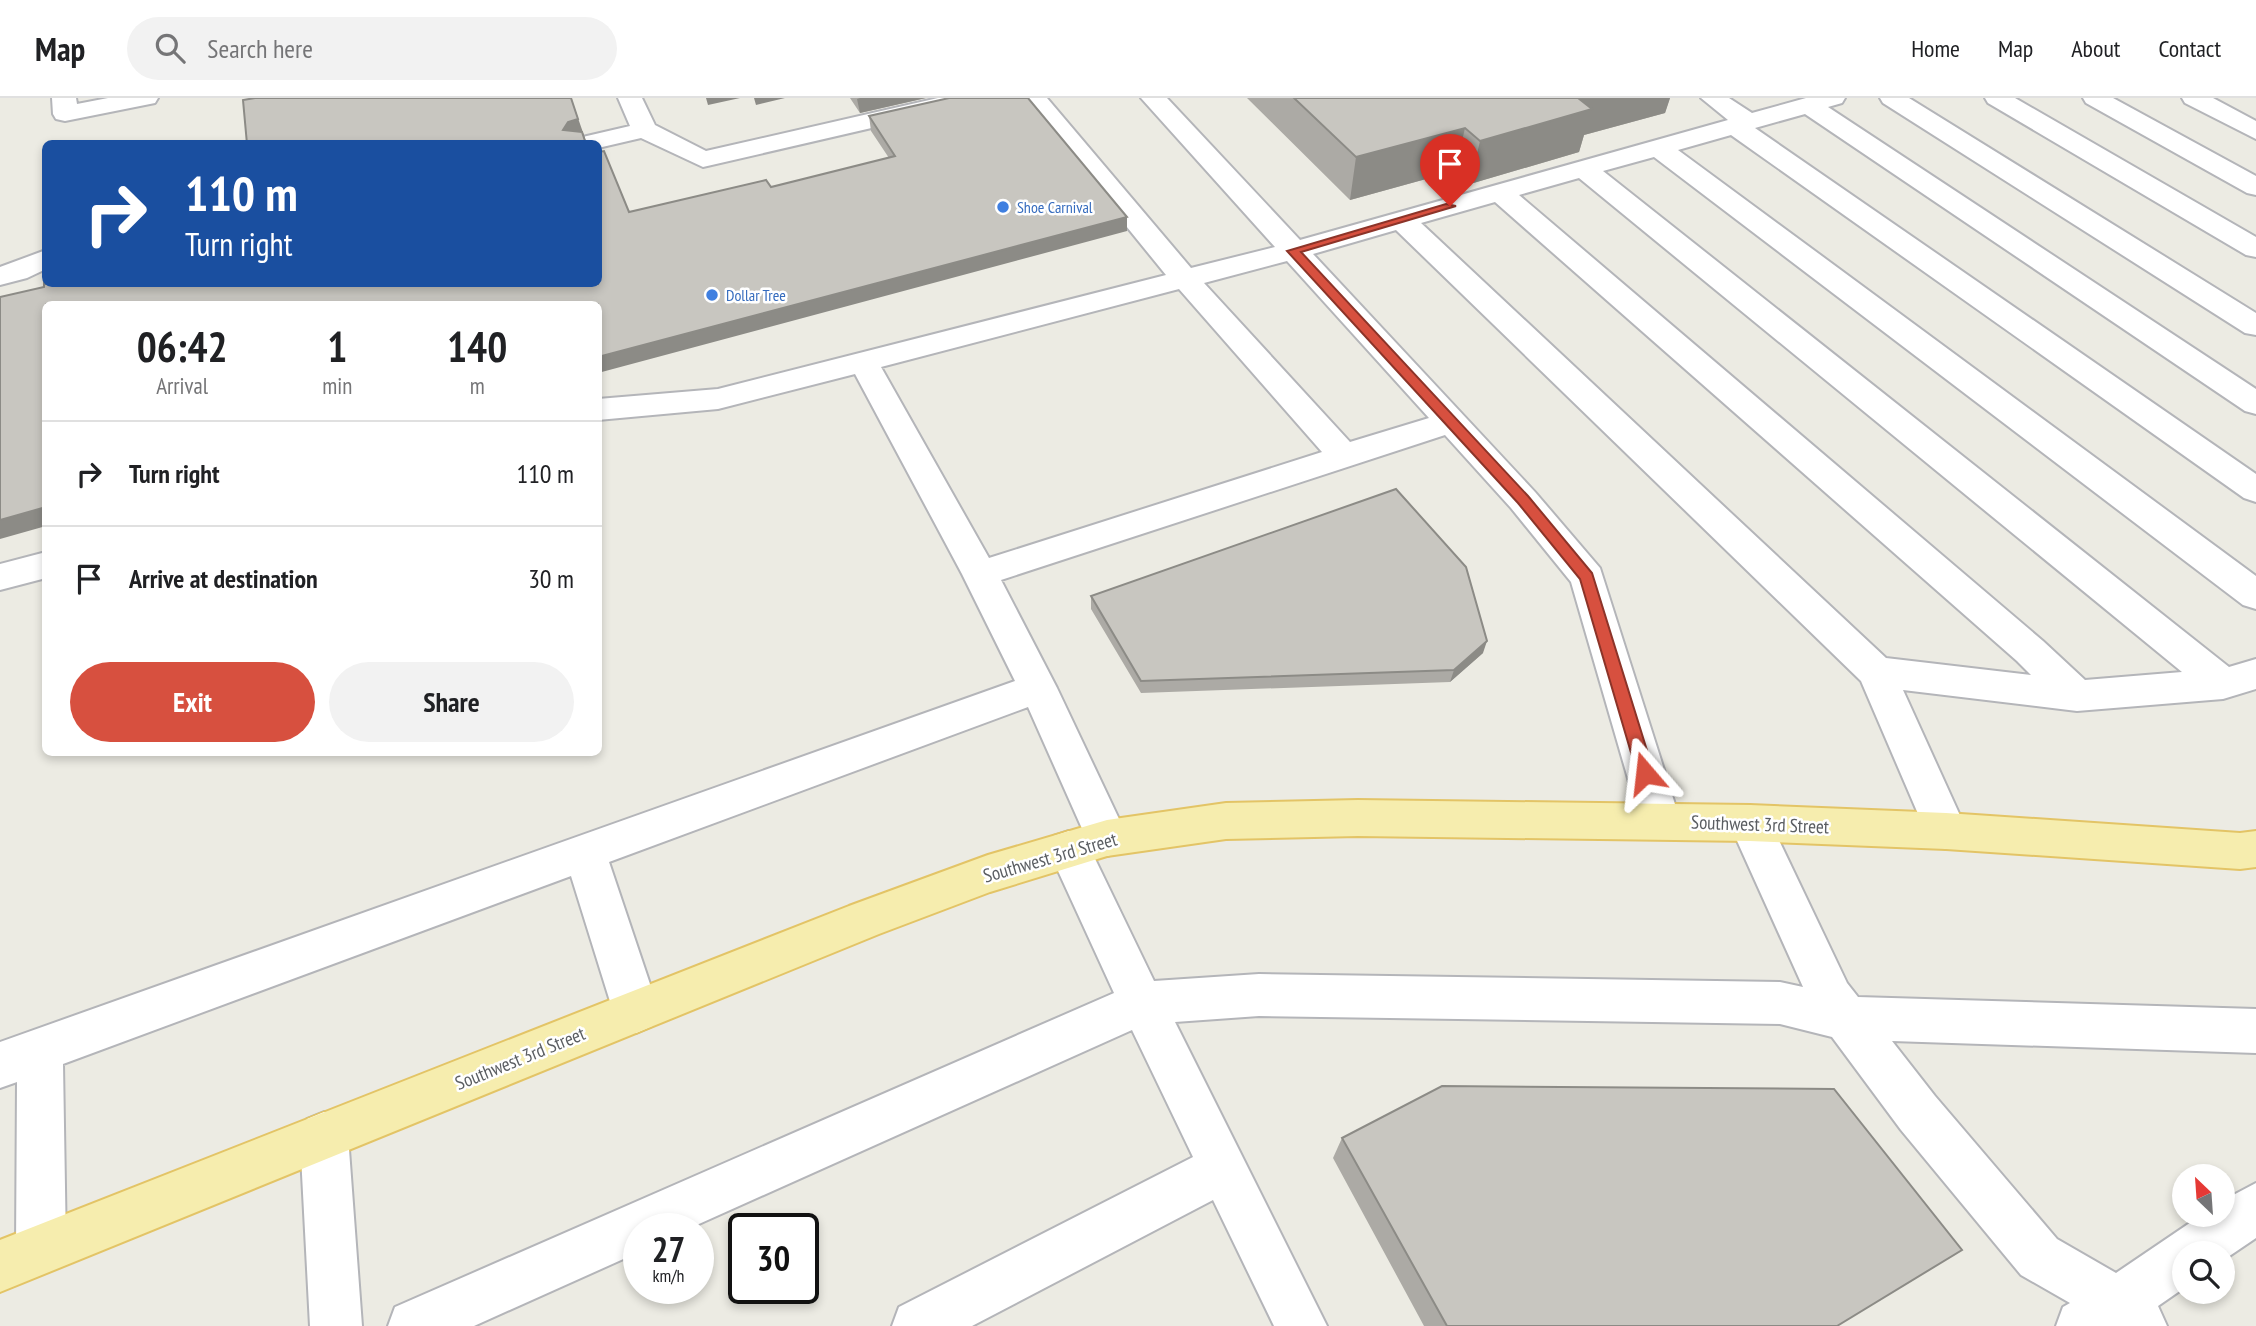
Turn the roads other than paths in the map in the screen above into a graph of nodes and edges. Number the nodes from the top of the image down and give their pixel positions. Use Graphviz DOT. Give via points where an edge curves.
graph roads {
  1 [pos="146,98"];
  2 [pos="631,98"];
  3 [pos="971,98"];
  4 [pos="1034,98"];
  5 [pos="1153,98"];
  6 [pos="1713,98"];
  7 [pos="1892,98"];
  8 [pos="1997,98"];
  9 [pos="2095,98"];
  10 [pos="2194,98"];
  11 [pos="1821,101"];
  12 [pos="64,115"];
  13 [pos="1742,124"];
  14 [pos="644,131"];
  15 [pos="2256,131"];
  16 [pos="602,140"];
  17 [pos="1658,147"];
  18 [pos="1584,169"];
  19 [pos="2256,187"];
  20 [pos="1499,192"];
  21 [pos="1401,220"];
  22 [pos="2256,249"];
  23 [pos="1293,251"];
  24 [pos="42,260"];
  25 [pos="0,276"];
  26 [pos="1185,279"];
  27 [pos="2256,326"];
  28 [pos="863,361"];
  29 [pos="2256,404"];
  30 [pos="602,411"];
  31 [pos="1451,422"];
  32 [pos="1344,456"];
  33 [pos="2256,491"];
  34 [pos="42,566"];
  35 [pos="980,574"];
  36 [pos="0,577"];
  37 [pos="2256,595"];
  38 [pos="1876,672"];
  39 [pos="2240,679"];
  40 [pos="1038,688"];
  41 [pos="2077,696"];
  42 [pos="1660,820"];
  43 [pos="1750,823"];
  44 [pos="1945,831"];
  45 [pos="1088,843"];
  46 [pos="2256,849"];
  47 [pos="585,853"];
  48 [pos="1142,1003"];
  49 [pos="636,1011"];
  50 [pos="1846,1018"];
  51 [pos="2256,1031"];
  52 [pos="20,1058"];
  53 [pos="324,1136"];
  54 [pos="1223,1168"];
  55 [pos="2256,1208"];
  56 [pos="2208,1241"];
  57 [pos="20,1258"];
  58 [pos="2172,1268"];
  59 [pos="2114,1318"];
  60 [pos="336,1326"];
  61 [pos="414,1326"];
  62 [pos="918,1326"];
  63 [pos="1301,1326"];
  1 -- 12 [label="street"];
  2 -- 14 [label="street"];
  3 -- 14 [label="street" via="704,159"];
  4 -- 26 [label="street"];
  5 -- 23 [label="street"];
  6 -- 13 [label="street"];
  7 -- 27 [label="street"];
  8 -- 22 [label="street"];
  9 -- 19 [label="street"];
  10 -- 15 [label="street"];
  11 -- 13 [label="street"];
  11 -- 29 [label="street"];
  13 -- 17 [label="street"];
  13 -- 33 [label="street"];
  14 -- 16 [label="street"];
  17 -- 18 [label="street"];
  17 -- 37 [label="street"];
  18 -- 20 [label="street"];
  18 -- 39 [label="street"];
  20 -- 21 [label="street"];
  20 -- 41 [label="street"];
  21 -- 23 [label="street"];
  21 -- 38 [label="street"];
  23 -- 26 [label="street"];
  23 -- 31 [label="street"];
  24 -- 25 [label="street"];
  26 -- 28 [label="street"];
  26 -- 32 [label="street"];
  28 -- 30 [label="street" via="718,399"];
  28 -- 35 [label="street"];
  31 -- 32 [label="street"];
  31 -- 42 [label="street" via="1587,577"];
  32 -- 35 [label="street"];
  34 -- 36 [label="street"];
  35 -- 40 [label="street"];
  38 -- 41 [label="street"];
  38 -- 44 [label="street"];
  39 -- 41 [label="street"];
  40 -- 45 [label="street"];
  40 -- 47 [label="street"];
  42 -- 43 [label="main road, Southwest 3rd Street"];
  42 -- 45 [label="main road, Southwest 3rd Street" via="1226,821"];
  43 -- 44 [label="main road, Southwest 3rd Street"];
  43 -- 50 [label="street" via="1831,998"];
  44 -- 46 [label="main road, Southwest 3rd Street"];
  45 -- 48 [label="street"];
  45 -- 49 [label="main road, Southwest 3rd Street" via="864,920"];
  47 -- 49 [label="street"];
  47 -- 52 [label="street"];
  48 -- 50 [label="street" via="1259,995 1780,1003"];
  48 -- 54 [label="street"];
  48 -- 61 [label="street"];
  49 -- 53 [label="main road, Southwest 3rd Street"];
  50 -- 51 [label="street"];
  50 -- 59 [label="street" via="1918,1113 2039,1257"];
  52 -- 57 [label="street"];
  53 -- 57 [label="main road, Southwest 3rd Street"];
  53 -- 60 [label="street"];
  54 -- 62 [label="street"];
  54 -- 63 [label="street"];
  55 -- 56 [label="street"];
  58 -- 59 [label="street"];
}
